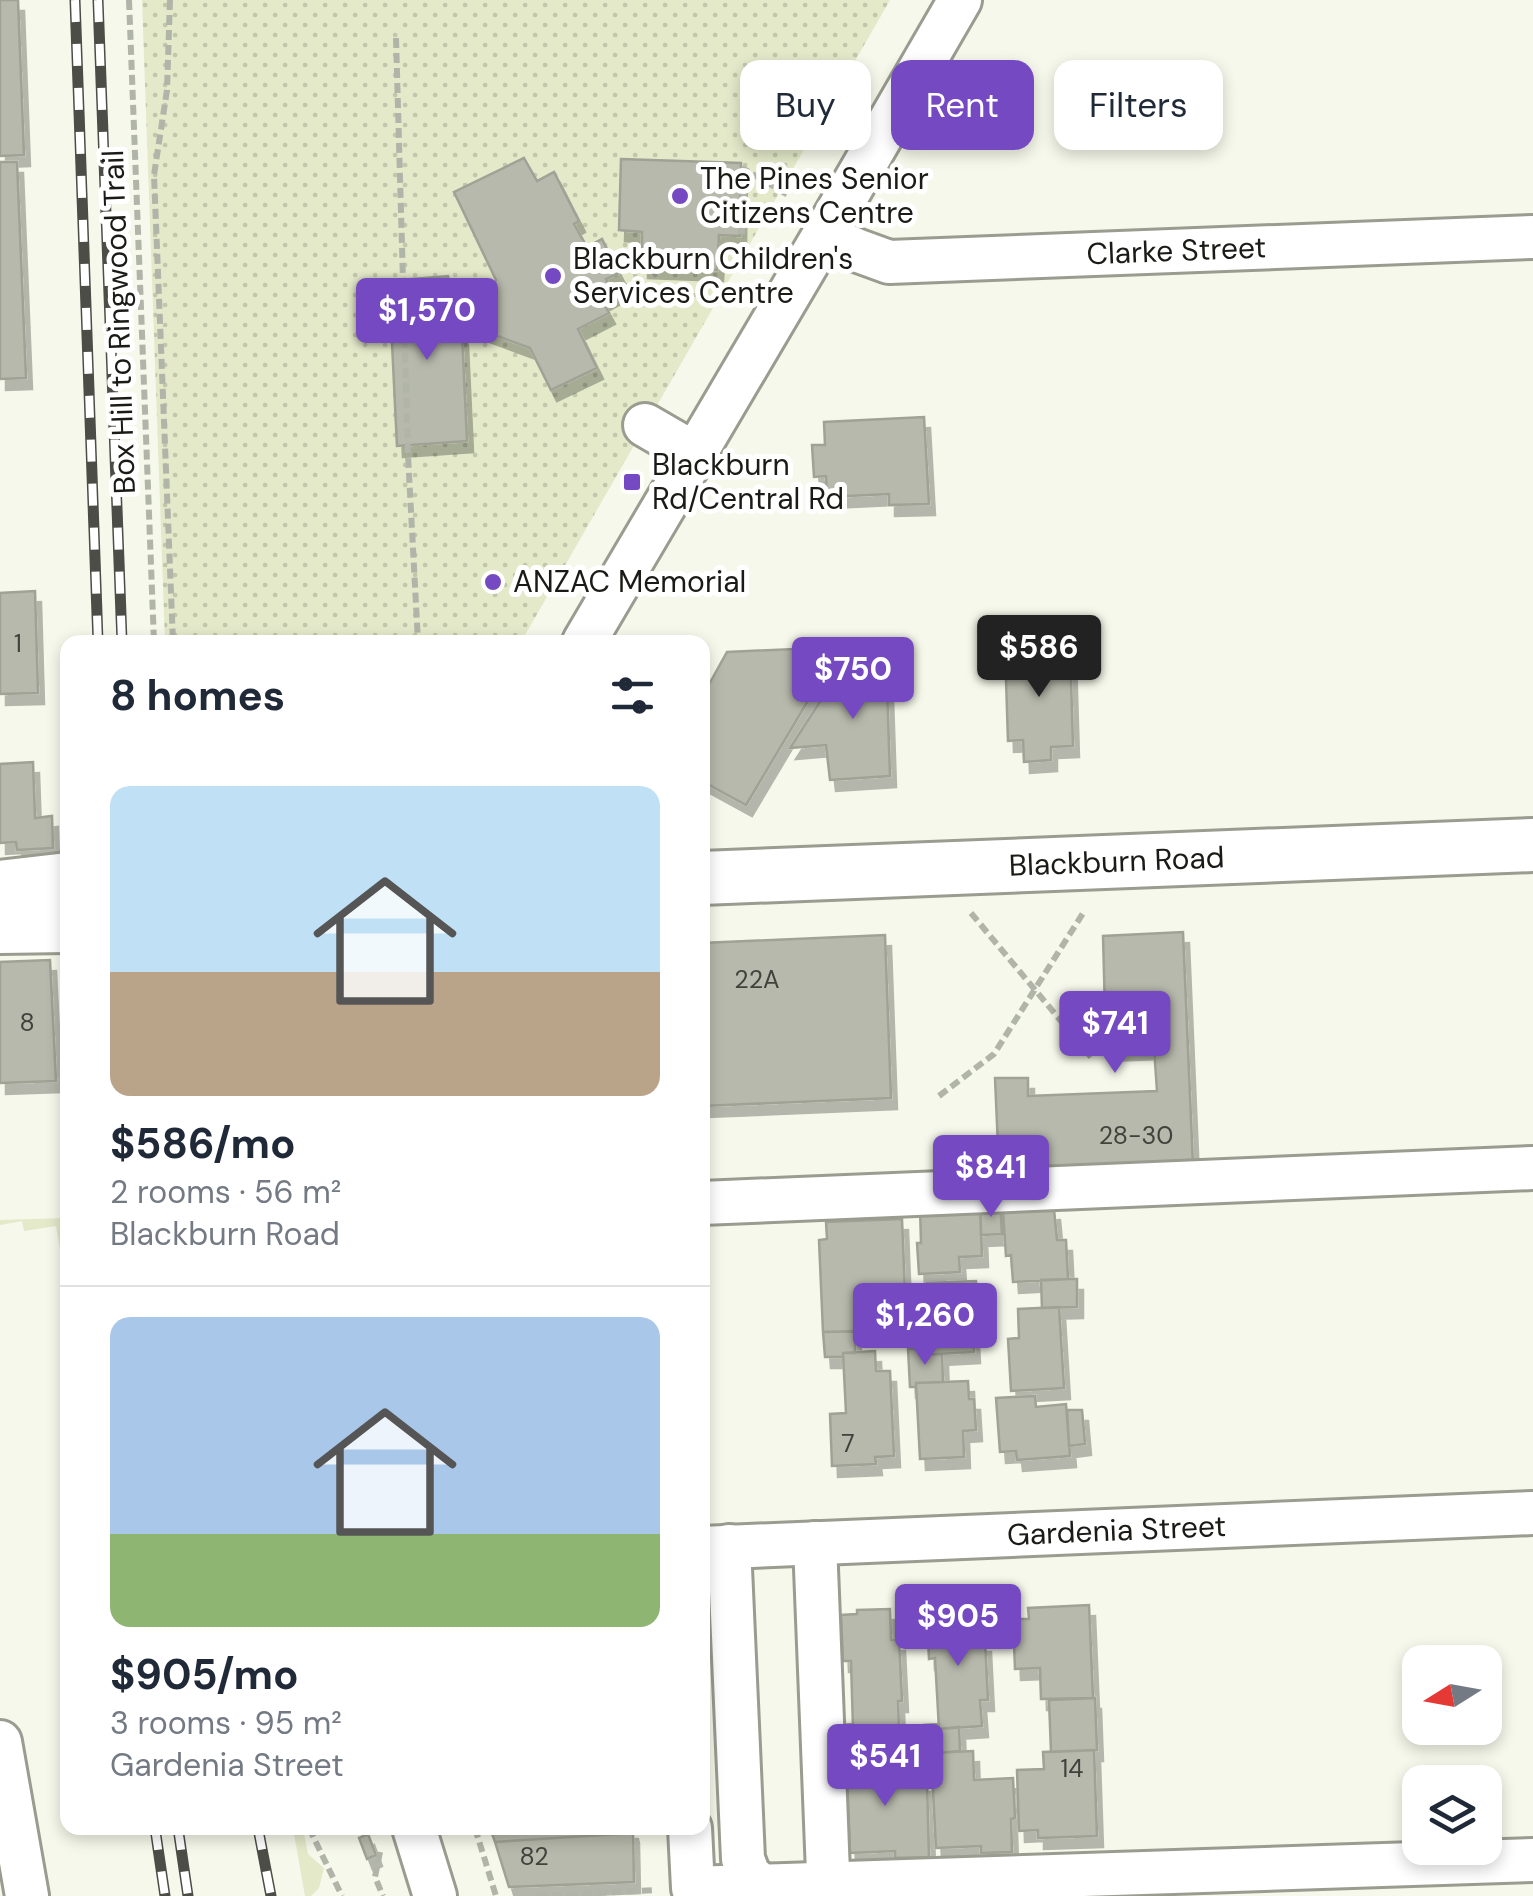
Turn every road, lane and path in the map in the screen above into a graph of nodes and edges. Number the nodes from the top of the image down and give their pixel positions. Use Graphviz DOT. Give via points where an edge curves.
graph roads {
  1 [pos="129,0"];
  2 [pos="170,0"];
  3 [pos="960,0"];
  4 [pos="396,38"];
  5 [pos="788,195"];
  6 [pos="742,234"];
  7 [pos="824,236"];
  8 [pos="1533,237"];
  9 [pos="645,425"];
  10 [pos="695,454"];
  11 [pos="154,635"];
  12 [pos="172,635"];
  13 [pos="418,635"];
  14 [pos="588,635"];
  15 [pos="1533,846"];
  16 [pos="710,878"];
  17 [pos="60,880"];
  18 [pos="0,887"];
  19 [pos="1085,910"];
  20 [pos="971,912"];
  21 [pos="60,926"];
  22 [pos="0,927"];
  23 [pos="1034,989"];
  24 [pos="1091,1057"];
  25 [pos="939,1096"];
  26 [pos="1533,1168"];
  27 [pos="710,1203"];
  28 [pos="1533,1513"];
  29 [pos="815,1543"];
  30 [pos="716,1547"];
  31 [pos="0,1742"];
  32 [pos="8,1830"];
  33 [pos="312,1835"];
  34 [pos="393,1835"];
  35 [pos="396,1835"];
  36 [pos="477,1835"];
  37 [pos="690,1835"];
  38 [pos="1533,1860"];
  39 [pos="692,1888"];
  40 [pos="837,1890"];
  41 [pos="765,1892"];
  42 [pos="27,1896"];
  43 [pos="342,1896"];
  44 [pos="383,1896"];
  45 [pos="435,1896"];
  46 [pos="496,1896"];
  47 [pos="537,1896"];
  1 -- 11 [label="path, Box Hill to Ringwood Trail"];
  2 -- 12 [label="path" via="167,90 154,175"];
  3 -- 7 [label="street"];
  4 -- 13 [label="path"];
  5 -- 6 [label="path" via="744,168"];
  7 -- 8 [label="street, Clarke Street" via="889,262"];
  7 -- 10 [label="street"];
  9 -- 10 [label="street"];
  10 -- 14 [label="street"];
  15 -- 16 [label="main road, Blackburn Road"];
  17 -- 18 [label="main road"];
  19 -- 23 [label="path"];
  20 -- 23 [label="path"];
  21 -- 22 [label="main road"];
  23 -- 24 [label="path"];
  23 -- 25 [label="path" via="994,1054"];
  26 -- 27 [label="street"];
  28 -- 29 [label="street, Gardenia Street"];
  29 -- 30 [label="street, Gardenia Street"];
  29 -- 40 [label="street" via="826,1846"];
  30 -- 41 [label="street" via="743,1859"];
  31 -- 32 [label="street"];
  32 -- 42 [label="street"];
  33 -- 43 [label="path"];
  34 -- 44 [label="path" via="380,1850 375,1876"];
  35 -- 45 [label="street"];
  36 -- 46 [label="path"];
  37 -- 39 [label="street"];
  38 -- 40 [label="street" via="930,1879"];
  39 -- 41 [label="street"];
  39 -- 47 [label="path"];
  40 -- 41 [label="street"];
}
